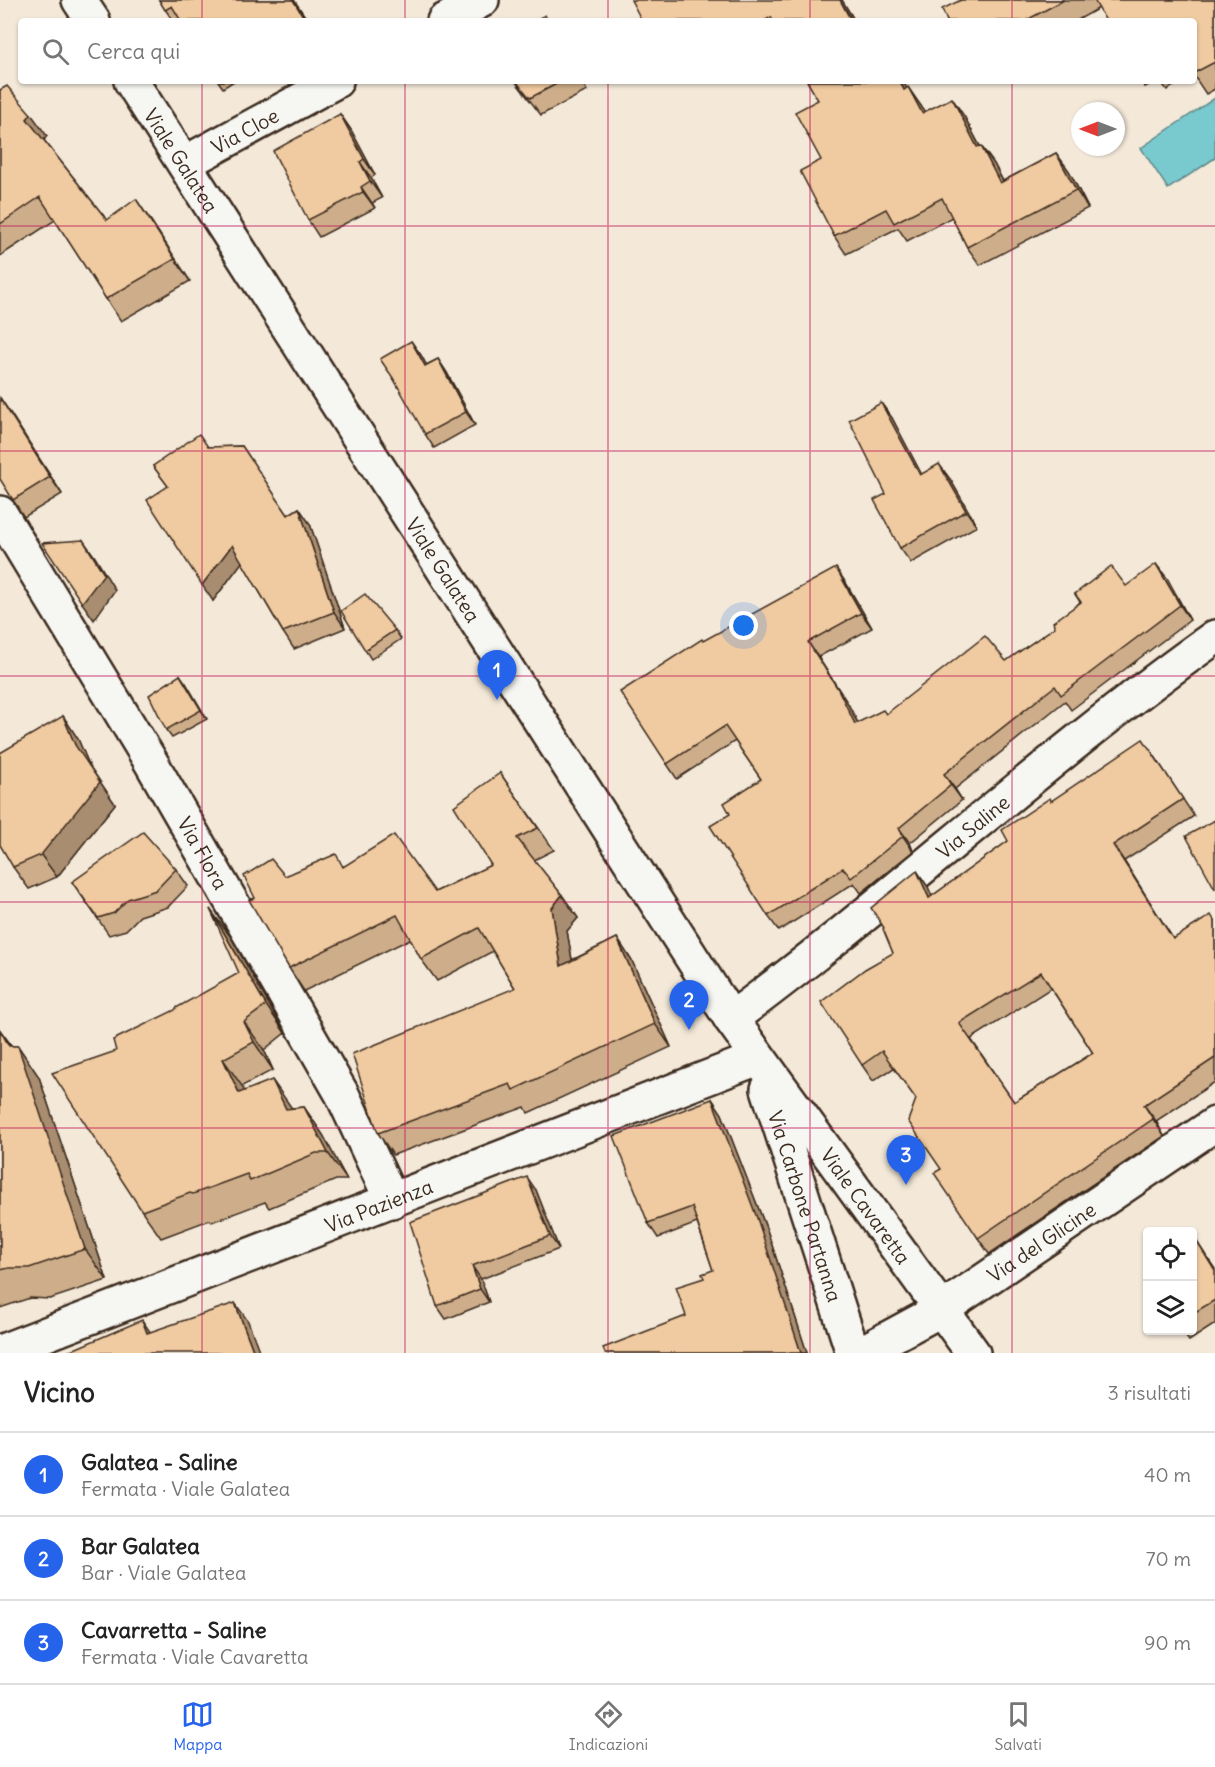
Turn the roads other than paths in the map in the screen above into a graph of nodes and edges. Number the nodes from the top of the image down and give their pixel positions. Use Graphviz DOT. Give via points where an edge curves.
graph roads {
  1 [pos="79,0"];
  2 [pos="482,0"];
  3 [pos="91,18"];
  4 [pos="449,18"];
  5 [pos="133,84"];
  6 [pos="331,84"];
  7 [pos="185,164"];
  8 [pos="0,513"];
  9 [pos="1215,637"];
  10 [pos="731,1020"];
  11 [pos="758,1058"];
  12 [pos="1215,1124"];
  13 [pos="393,1201"];
  14 [pos="942,1309"];
  15 [pos="0,1352"];
  16 [pos="854,1353"];
  17 [pos="861,1353"];
  18 [pos="973,1353"];
  1 -- 3 [label="street"];
  2 -- 4 [label="street"];
  5 -- 7 [label="street, Viale Galatea"];
  6 -- 7 [label="street, Via Cloe"];
  7 -- 10 [label="street, Viale Galatea"];
  8 -- 13 [label="street, Via Flora" via="148,757 342,1094"];
  9 -- 10 [label="street, Via Saline" via="1095,728"];
  10 -- 11 [label="street, Viale Galatea"];
  11 -- 13 [label="street, Via Pazienza"];
  11 -- 14 [label="street, Viale Cavaretta"];
  11 -- 16 [label="street, Via Carbone Partanna"];
  12 -- 14 [label="street, Via del Glicine"];
  13 -- 15 [label="street, Via Pazienza"];
  14 -- 17 [label="street, Via del Glicine"];
  14 -- 18 [label="street, Viale Cavaretta"];
}
